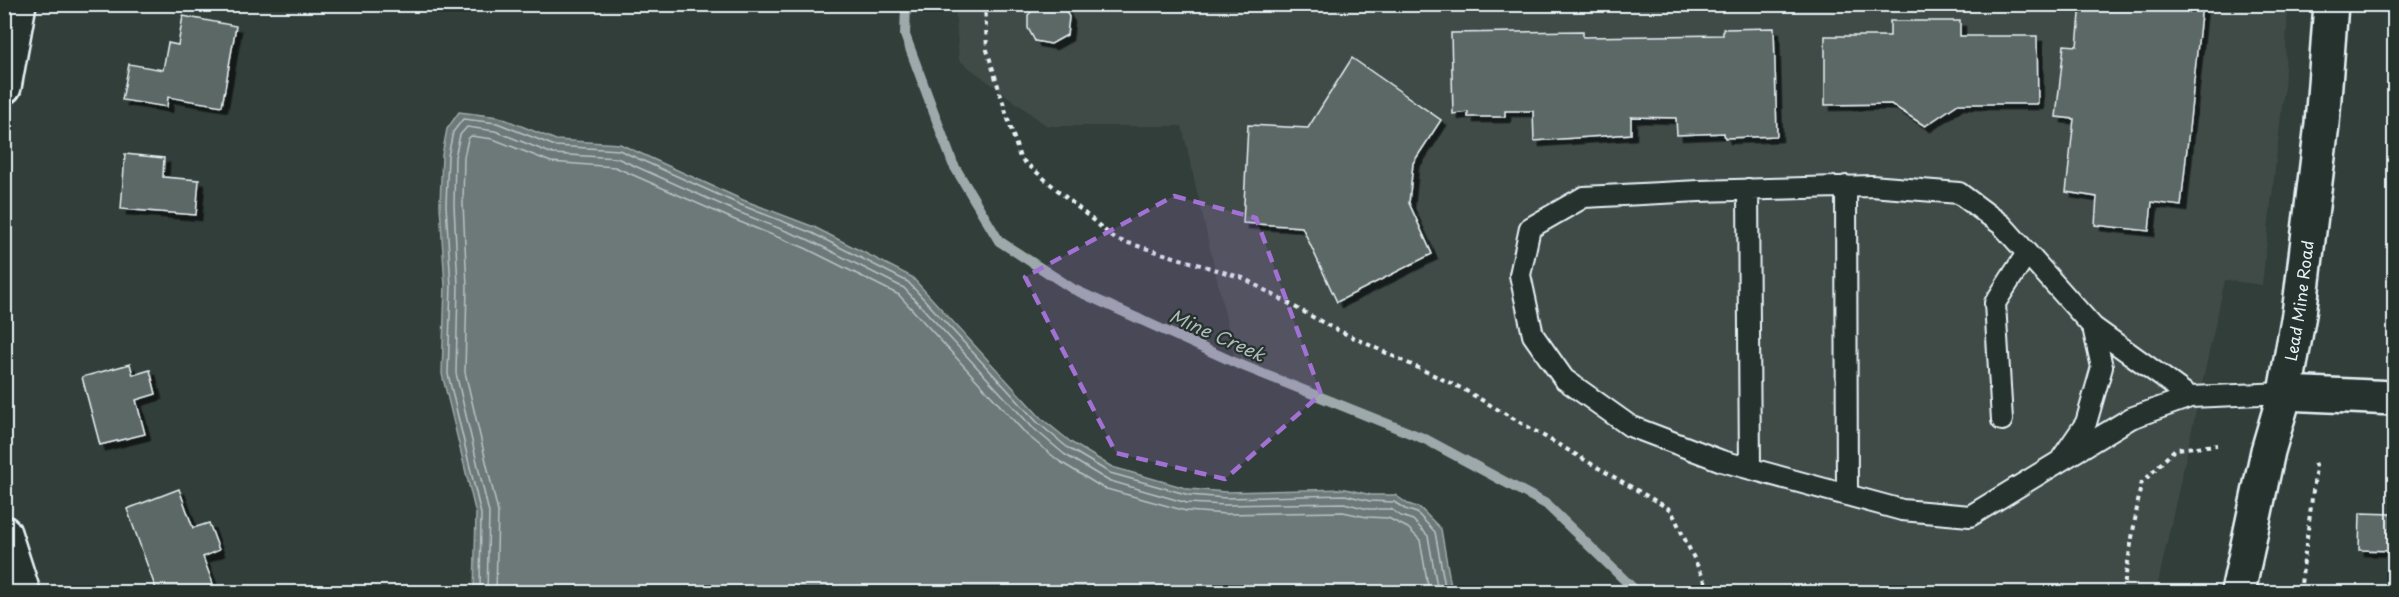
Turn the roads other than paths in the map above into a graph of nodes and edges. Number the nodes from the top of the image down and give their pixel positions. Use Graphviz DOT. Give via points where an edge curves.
graph roads {
  1 [pos="19,4"];
  2 [pos="2331,4"];
  3 [pos="4,87"];
  4 [pos="1846,186"];
  5 [pos="1748,189"];
  6 [pos="2027,253"];
  7 [pos="2093,327"];
  8 [pos="2285,393"];
  9 [pos="2190,397"];
  10 [pos="2394,398"];
  11 [pos="2002,420"];
  12 [pos="2057,465"];
  13 [pos="1750,468"];
  14 [pos="1847,495"];
  15 [pos="4,533"];
  16 [pos="23,592"];
  17 [pos="2238,592"];
  1 -- 3 [label="main road"];
  2 -- 8 [label="main road, Lead Mine Road" via="2321,135 2299,315"];
  4 -- 5 [label="lane"];
  4 -- 6 [label="lane" via="1959,193 2002,225"];
  4 -- 14 [label="lane"];
  5 -- 13 [label="lane"];
  5 -- 13 [label="lane" via="1584,198 1530,228 1520,275 1533,335 1563,379 1630,426"];
  6 -- 7 [label="lane"];
  6 -- 11 [label="lane" via="1995,303"];
  7 -- 9 [label="lane"];
  7 -- 12 [label="lane" via="2102,367 2086,423"];
  8 -- 9 [label="lane"];
  8 -- 10 [label="main road"];
  8 -- 17 [label="main road, Lead Mine Road" via="2268,451"];
  9 -- 12 [label="lane" via="2131,418"];
  12 -- 14 [label="lane" via="1970,516 1902,510"];
  13 -- 14 [label="lane"];
  15 -- 16 [label="main road"];
}
